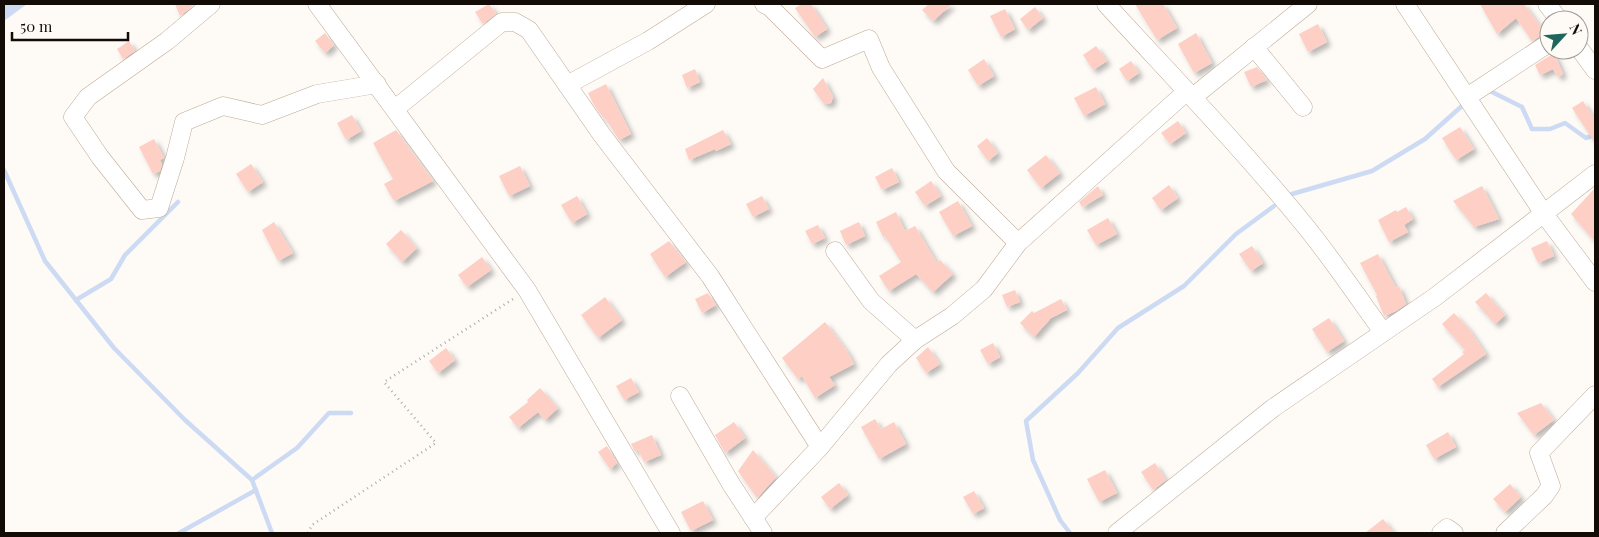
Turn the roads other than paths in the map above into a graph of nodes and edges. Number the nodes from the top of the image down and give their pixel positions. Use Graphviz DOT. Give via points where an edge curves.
graph roads {
  1 [pos="211,4"];
  2 [pos="317,4"];
  3 [pos="706,4"];
  4 [pos="764,4"];
  5 [pos="1106,4"];
  6 [pos="1308,4"];
  7 [pos="1405,4"];
  8 [pos="1254,47"];
  9 [pos="1539,49"];
  10 [pos="377,84"];
  11 [pos="567,85"];
  12 [pos="1190,94"];
  13 [pos="1467,97"];
  14 [pos="1303,107"];
  15 [pos="395,110"];
  16 [pos="1595,174"];
  17 [pos="1544,214"];
  18 [pos="1018,243"];
  19 [pos="835,251"];
  20 [pos="1595,282"];
  21 [pos="1383,332"];
  22 [pos="915,340"];
  23 [pos="1595,395"];
  24 [pos="680,396"];
  25 [pos="820,447"];
  26 [pos="753,518"];
  27 [pos="671,533"];
  28 [pos="763,533"];
  29 [pos="1117,533"];
  30 [pos="1441,533"];
  31 [pos="1454,533"];
  32 [pos="1505,533"];
  1 -- 10 [label="street" via="167,41 88,97 73,117 142,210 158,208 184,122 223,106 262,115 317,94"];
  2 -- 10 [label="street"];
  3 -- 11 [label="street" via="648,41"];
  4 -- 18 [label="street" via="822,59 869,39 881,68 946,171"];
  5 -- 12 [label="street"];
  6 -- 8 [label="street"];
  7 -- 13 [label="street"];
  8 -- 12 [label="street"];
  8 -- 14 [label="street"];
  9 -- 13 [label="street"];
  10 -- 15 [label="street"];
  11 -- 15 [label="street" via="529,30 515,22 502,22"];
  11 -- 25 [label="street" via="710,276"];
  12 -- 18 [label="street"];
  12 -- 21 [label="street" via="1303,222"];
  13 -- 17 [label="street"];
  15 -- 27 [label="street" via="527,290"];
  16 -- 17 [label="street"];
  17 -- 20 [label="street"];
  17 -- 21 [label="street" via="1435,297"];
  18 -- 22 [label="street" via="984,289 952,316"];
  19 -- 22 [label="street" via="872,301"];
  21 -- 29 [label="street" via="1273,408"];
  22 -- 25 [label="street" via="878,376"];
  23 -- 32 [label="street" via="1539,453 1550,486 1544,496"];
  24 -- 26 [label="street"];
  25 -- 26 [label="street"];
  26 -- 28 [label="street"];
  30 -- 31 [label="street" via="1447,528"];
}
